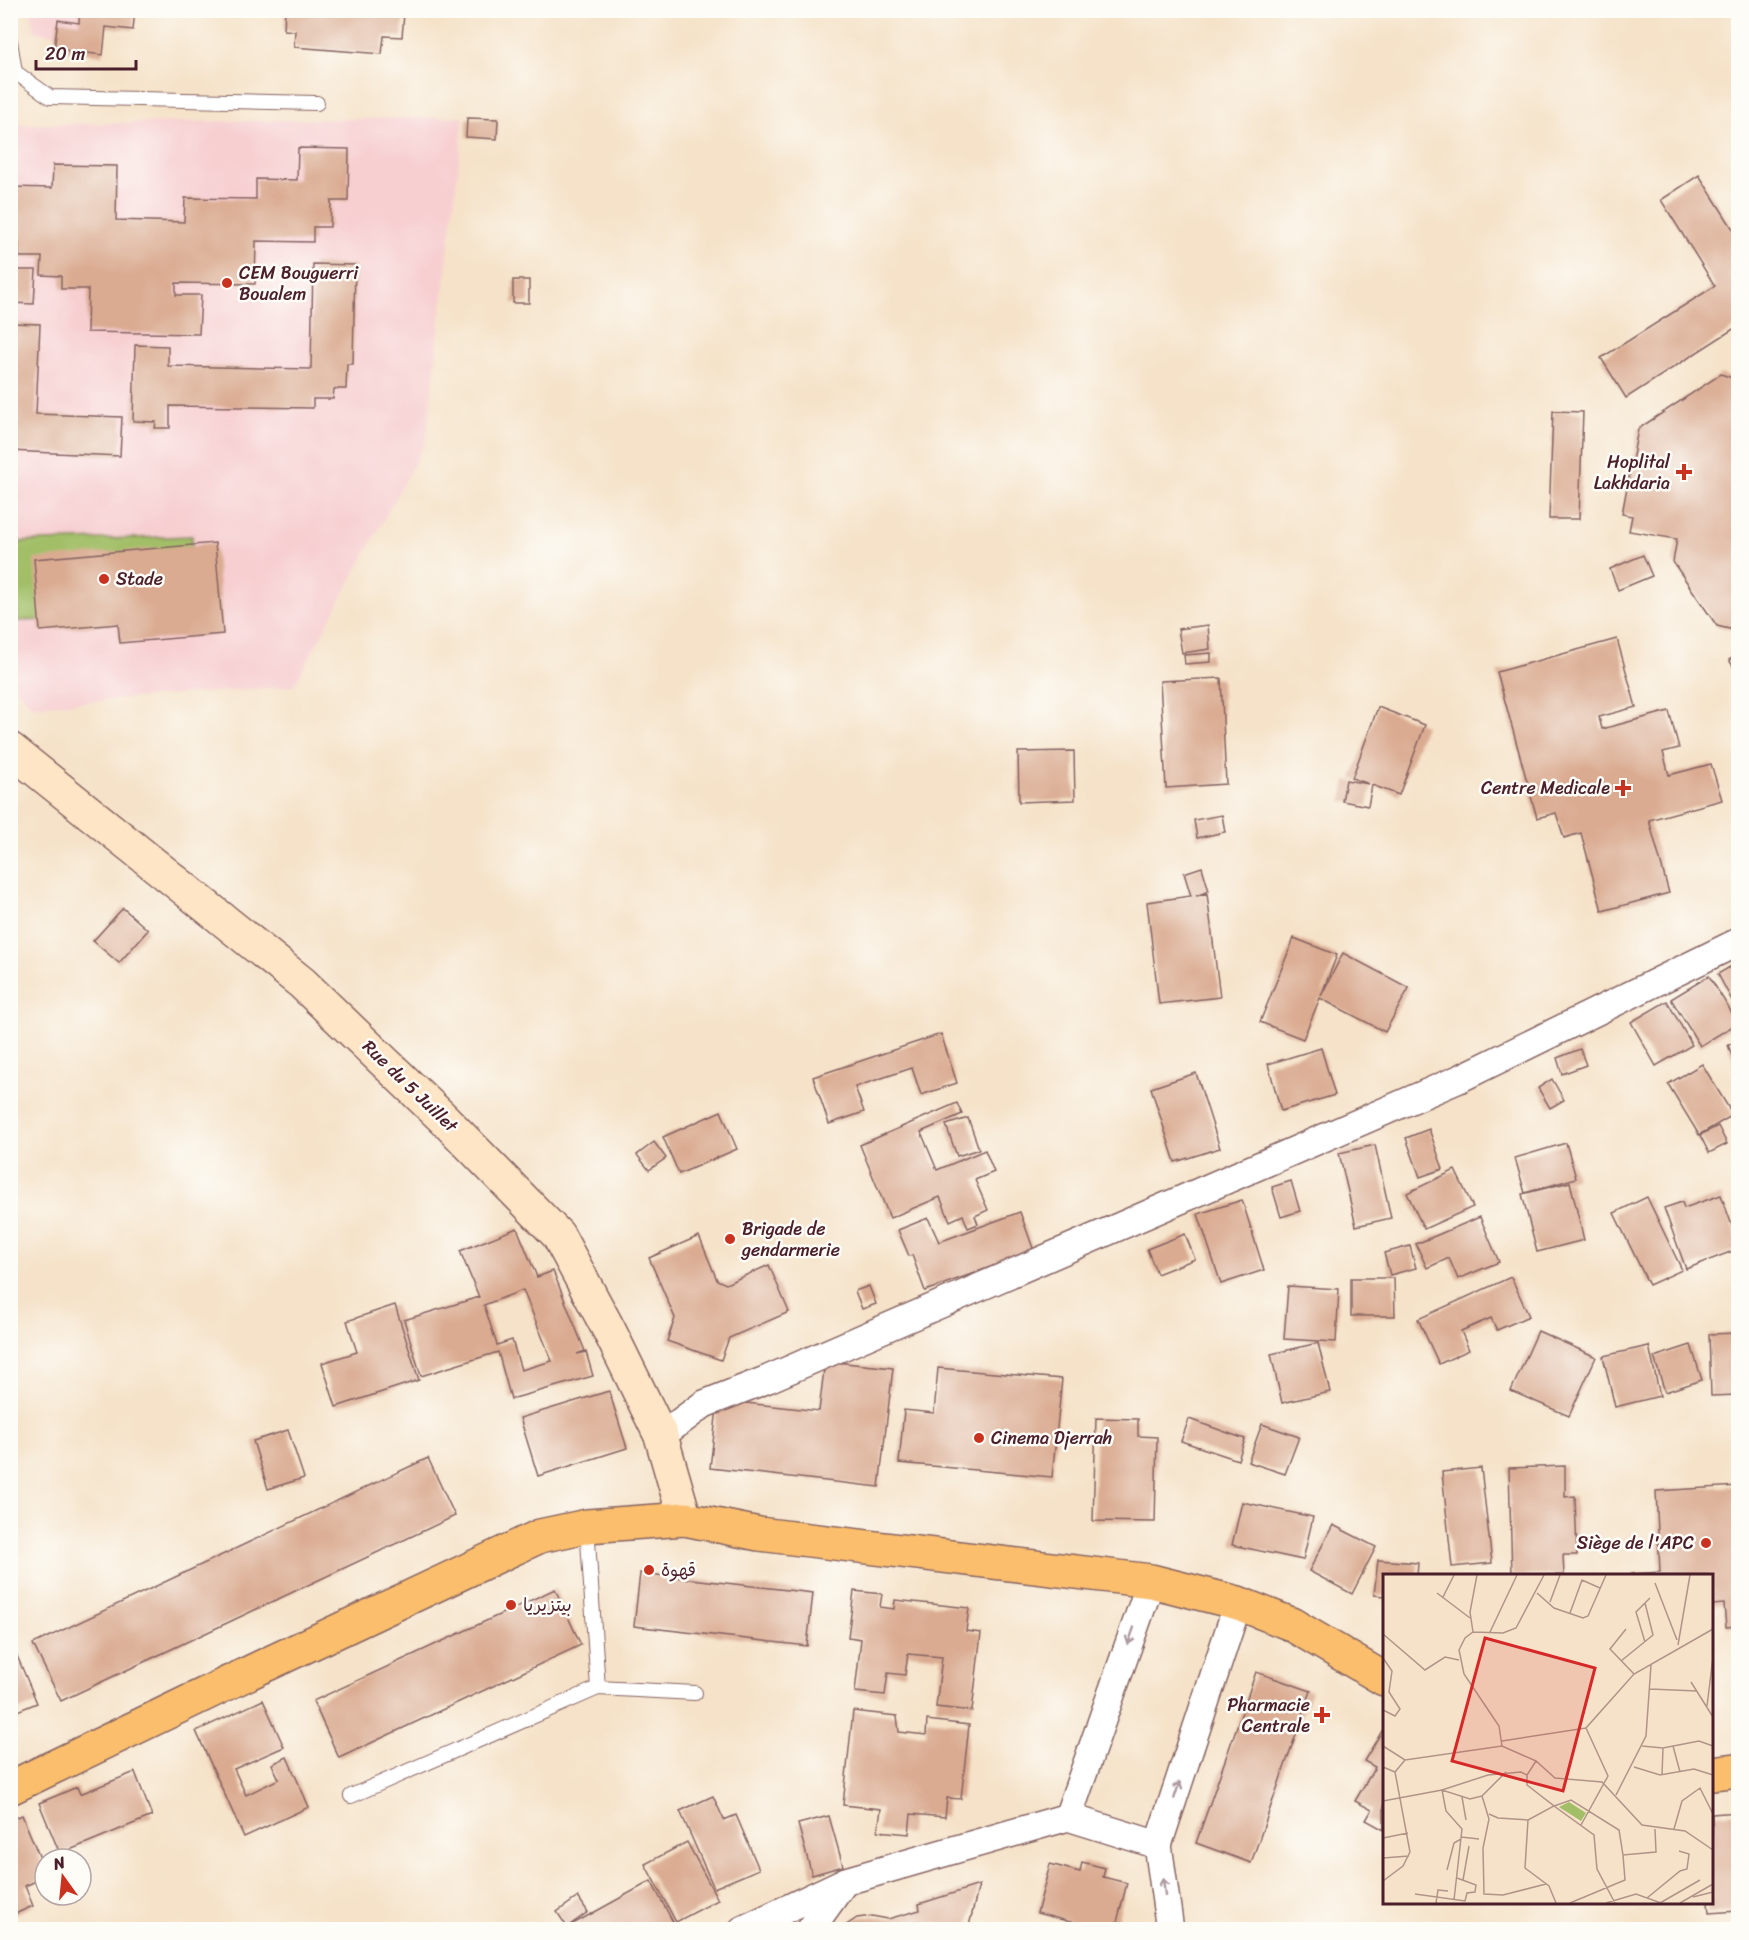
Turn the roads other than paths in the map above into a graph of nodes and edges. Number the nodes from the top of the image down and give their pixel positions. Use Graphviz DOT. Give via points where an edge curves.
graph roads {
  1 [pos="10,41"];
  2 [pos="317,103"];
  3 [pos="10,749"];
  4 [pos="1738,942"];
  5 [pos="661,1436"];
  6 [pos="685,1520"];
  7 [pos="587,1526"];
  8 [pos="1151,1581"];
  9 [pos="1238,1603"];
  10 [pos="1383,1678"];
  11 [pos="598,1688"];
  12 [pos="695,1693"];
  13 [pos="1738,1770"];
  14 [pos="1713,1773"];
  15 [pos="10,1788"];
  16 [pos="351,1796"];
  17 [pos="1068,1817"];
  18 [pos="1158,1845"];
  19 [pos="846,1881"];
  20 [pos="742,1929"];
  21 [pos="810,1929"];
  22 [pos="1170,1929"];
  1 -- 2 [label="lane" via="15,72 50,98"];
  3 -- 5 [label="street, Rue du 5 Juillet" via="302,983 446,1120 558,1235"];
  4 -- 5 [label="street" via="1459,1080 704,1404"];
  5 -- 6 [label="street, Rue du 5 Juillet"];
  6 -- 7 [label="main road"];
  6 -- 8 [label="main road" via="759,1534"];
  7 -- 11 [label="lane"];
  7 -- 15 [label="main road" via="540,1536"];
  8 -- 9 [label="main road"];
  8 -- 17 [label="street, one-way"];
  9 -- 10 [label="main road" via="1291,1624"];
  18 -- 9 [label="street, one-way"];
  11 -- 12 [label="lane"];
  11 -- 16 [label="lane"];
  13 -- 14 [label="main road"];
  17 -- 18 [label="street"];
  17 -- 19 [label="street"];
  22 -- 18 [label="street, one-way"];
  19 -- 20 [label="street"];
  19 -- 21 [label="street"];
}
